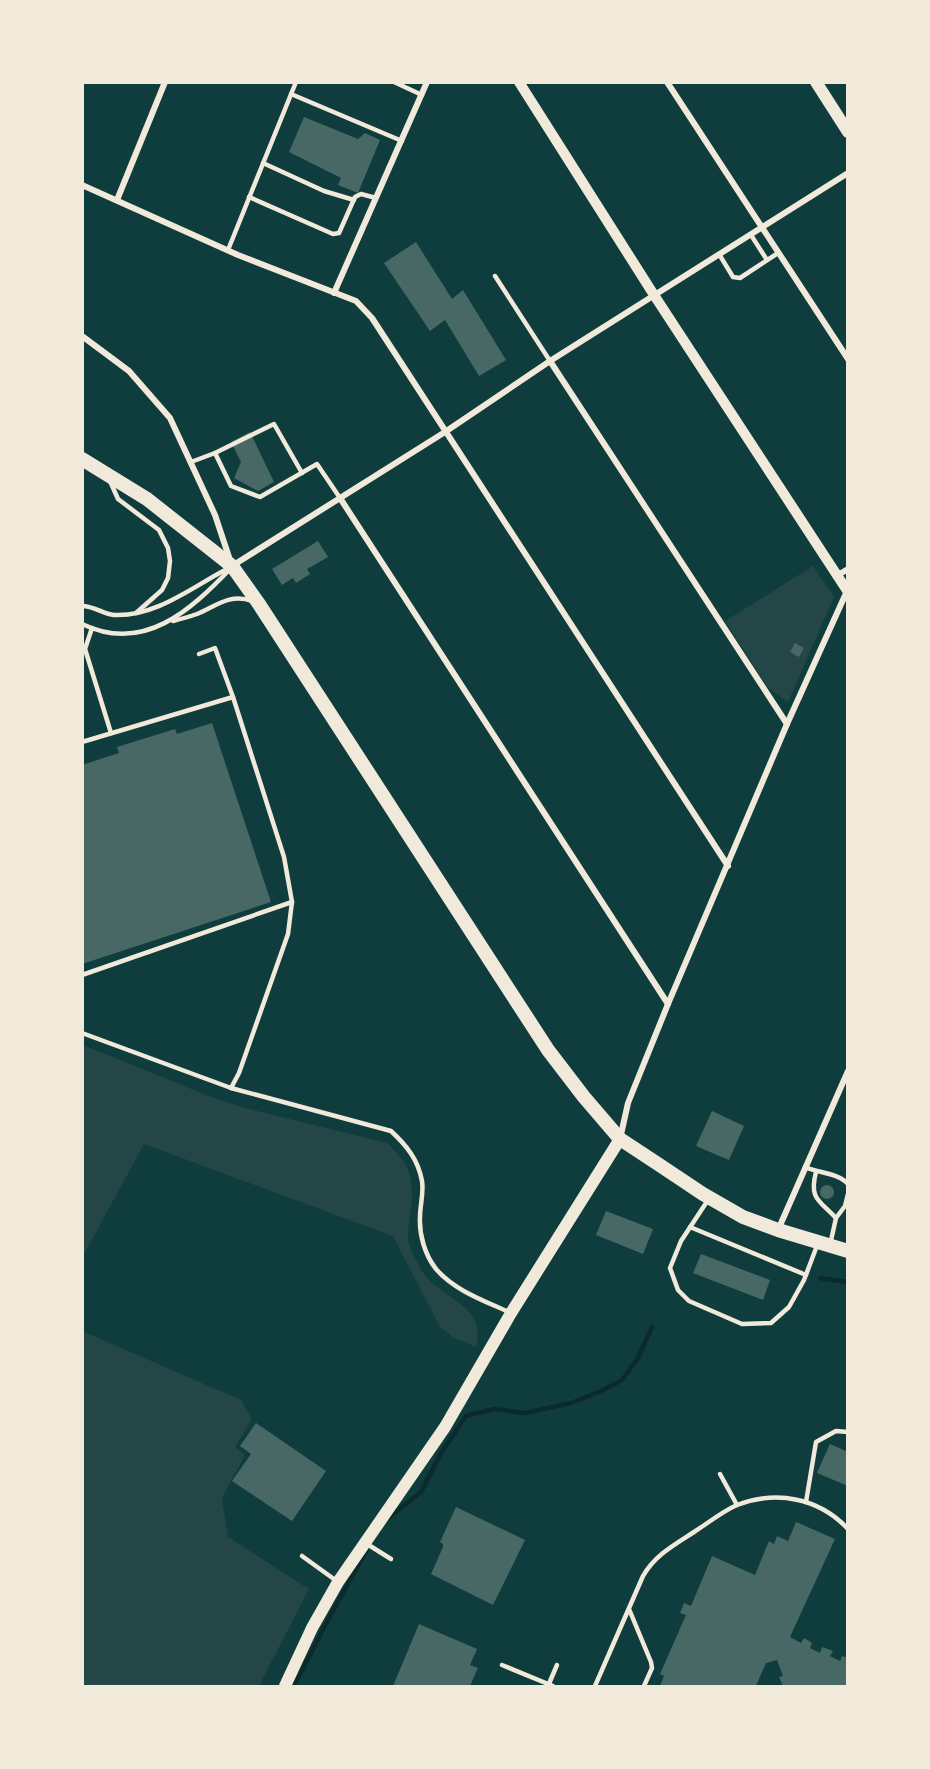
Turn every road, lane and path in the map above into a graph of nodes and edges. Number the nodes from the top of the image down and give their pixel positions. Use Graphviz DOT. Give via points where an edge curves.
graph roads {
  1 [pos="165,82"];
  2 [pos="296,82"];
  3 [pos="394,82"];
  4 [pos="427,82"];
  5 [pos="519,82"];
  6 [pos="667,82"];
  7 [pos="816,82"];
  8 [pos="291,94"];
  9 [pos="422,95"];
  10 [pos="848,132"];
  11 [pos="402,141"];
  12 [pos="263,163"];
  13 [pos="848,173"];
  14 [pos="82,185"];
  15 [pos="249,197"];
  16 [pos="376,198"];
  17 [pos="117,200"];
  18 [pos="354,200"];
  19 [pos="762,228"];
  20 [pos="751,235"];
  21 [pos="228,250"];
  22 [pos="778,253"];
  23 [pos="719,254"];
  24 [pos="767,260"];
  25 [pos="495,276"];
  26 [pos="334,293"];
  27 [pos="654,295"];
  28 [pos="82,336"];
  29 [pos="848,359"];
  30 [pos="550,361"];
  31 [pos="445,432"];
  32 [pos="215,453"];
  33 [pos="82,459"];
  34 [pos="191,462"];
  35 [pos="104,471"];
  36 [pos="302,473"];
  37 [pos="340,498"];
  38 [pos="232,566"];
  39 [pos="848,569"];
  40 [pos="838,575"];
  41 [pos="847,592"];
  42 [pos="259,604"];
  43 [pos="82,606"];
  44 [pos="136,613"];
  45 [pos="170,622"];
  46 [pos="82,624"];
  47 [pos="92,628"];
  48 [pos="199,654"];
  49 [pos="233,697"];
  50 [pos="787,724"];
  51 [pos="111,733"];
  52 [pos="82,742"];
  53 [pos="728,866"];
  54 [pos="292,902"];
  55 [pos="82,975"];
  56 [pos="668,1004"];
  57 [pos="82,1034"];
  58 [pos="848,1071"];
  59 [pos="231,1088"];
  60 [pos="620,1139"];
  61 [pos="805,1167"];
  62 [pos="816,1172"];
  63 [pos="848,1184"];
  64 [pos="848,1194"];
  65 [pos="709,1198"];
  66 [pos="836,1218"];
  67 [pos="690,1227"];
  68 [pos="778,1230"];
  69 [pos="824,1244"];
  70 [pos="848,1251"];
  71 [pos="806,1275"];
  72 [pos="511,1312"];
  73 [pos="848,1432"];
  74 [pos="720,1474"];
  75 [pos="806,1502"];
  76 [pos="737,1505"];
  77 [pos="847,1527"];
  78 [pos="365,1543"];
  79 [pos="302,1556"];
  80 [pos="391,1559"];
  81 [pos="338,1582"];
  82 [pos="628,1609"];
  83 [pos="502,1665"];
  84 [pos="557,1665"];
  85 [pos="285,1686"];
  86 [pos="550,1686"];
  87 [pos="595,1686"];
  88 [pos="644,1686"];
  1 -- 17 [label="street"];
  2 -- 8 [label="lane"];
  3 -- 9 [label="lane"];
  4 -- 9 [label="street"];
  5 -- 27 [label="street"];
  6 -- 19 [label="street"];
  7 -- 10 [label="main road"];
  8 -- 11 [label="lane"];
  8 -- 12 [label="lane"];
  9 -- 11 [label="street"];
  11 -- 16 [label="street"];
  12 -- 15 [label="lane"];
  12 -- 18 [label="lane"];
  13 -- 19 [label="street"];
  14 -- 17 [label="street"];
  15 -- 18 [label="lane" via="333,234 339,233"];
  15 -- 21 [label="lane"];
  16 -- 18 [label="lane" via="361,194"];
  16 -- 26 [label="street"];
  17 -- 21 [label="street"];
  19 -- 20 [label="street"];
  19 -- 22 [label="street"];
  20 -- 23 [label="street"];
  20 -- 24 [label="lane"];
  21 -- 26 [label="street"];
  22 -- 24 [label="lane"];
  22 -- 29 [label="street"];
  23 -- 24 [label="lane" via="734,277 740,278"];
  23 -- 27 [label="street"];
  25 -- 30 [label="lane"];
  26 -- 31 [label="street" via="356,302 372,318"];
  27 -- 30 [label="street"];
  27 -- 40 [label="street"];
  28 -- 34 [label="street" via="151,394 170,418"];
  30 -- 31 [label="street"];
  30 -- 50 [label="street"];
  31 -- 37 [label="street"];
  31 -- 53 [label="street"];
  32 -- 34 [label="lane"];
  32 -- 36 [label="lane" via="231,486 260,497"];
  32 -- 36 [label="lane" via="274,424"];
  33 -- 35 [label="main road"];
  34 -- 38 [label="street"];
  35 -- 38 [label="main road" via="147,499"];
  35 -- 44 [label="lane" via="118,499 159,530 168,548 168,578 162,590"];
  36 -- 37 [label="lane" via="317,464"];
  37 -- 38 [label="street"];
  37 -- 56 [label="street"];
  38 -- 42 [label="main road"];
  38 -- 44 [label="lane" via="158,607"];
  38 -- 45 [label="lane"];
  39 -- 40 [label="street"];
  40 -- 41 [label="street"];
  41 -- 50 [label="street"];
  42 -- 45 [label="lane" via="236,597"];
  42 -- 60 [label="main road" via="548,1050"];
  43 -- 44 [label="lane" via="113,615"];
  45 -- 47 [label="lane" via="146,632 99,632"];
  46 -- 47 [label="lane"];
  47 -- 51 [label="lane" via="85,649"];
  48 -- 49 [label="lane" via="215,648"];
  49 -- 51 [label="lane"];
  49 -- 54 [label="lane" via="284,857"];
  50 -- 53 [label="street"];
  51 -- 52 [label="lane"];
  53 -- 56 [label="street"];
  54 -- 55 [label="lane"];
  54 -- 59 [label="lane" via="288,934"];
  56 -- 60 [label="street" via="628,1103"];
  57 -- 59 [label="lane"];
  58 -- 61 [label="street"];
  59 -- 72 [label="lane" via="391,1131 416,1161 422,1180 421,1236 436,1269 466,1292"];
  60 -- 65 [label="main road"];
  60 -- 72 [label="main road"];
  61 -- 62 [label="lane"];
  61 -- 68 [label="street"];
  62 -- 63 [label="lane" via="843,1178"];
  62 -- 66 [label="lane" via="815,1197"];
  64 -- 66 [label="lane"];
  65 -- 67 [label="lane"];
  65 -- 68 [label="main road"];
  66 -- 69 [label="lane"];
  67 -- 71 [label="lane"];
  67 -- 71 [label="lane" via="670,1268 678,1290 689,1301 742,1324 771,1323 789,1307"];
  68 -- 69 [label="main road"];
  69 -- 70 [label="main road"];
  69 -- 71 [label="lane"];
  72 -- 78 [label="main road" via="445,1427"];
  73 -- 75 [label="lane" via="836,1431 816,1442"];
  74 -- 76 [label="lane"];
  75 -- 76 [label="lane" via="783,1496"];
  75 -- 77 [label="lane"];
  76 -- 82 [label="lane" via="651,1563"];
  78 -- 80 [label="lane"];
  78 -- 81 [label="main road"];
  79 -- 81 [label="lane"];
  81 -- 85 [label="main road"];
  82 -- 87 [label="lane"];
  82 -- 88 [label="lane" via="651,1662"];
  83 -- 86 [label="lane"];
  84 -- 86 [label="lane"];
}
